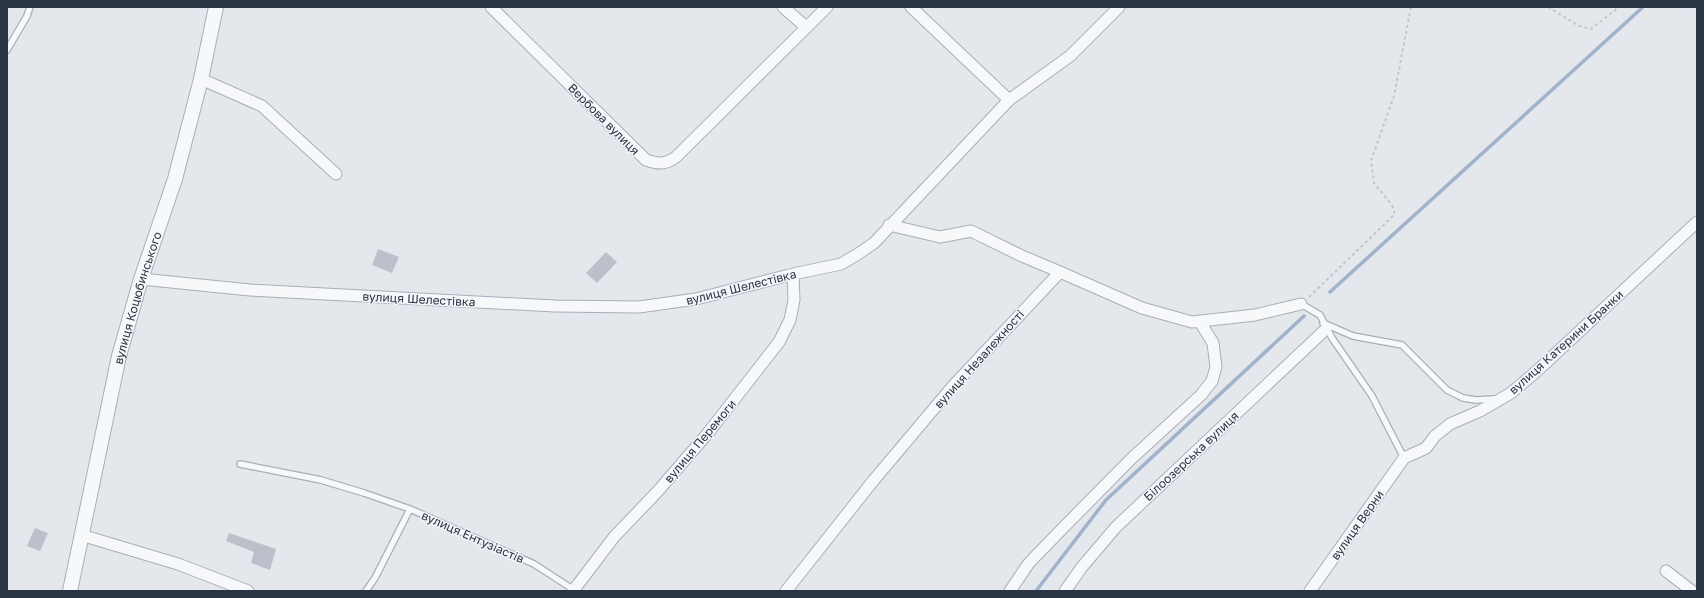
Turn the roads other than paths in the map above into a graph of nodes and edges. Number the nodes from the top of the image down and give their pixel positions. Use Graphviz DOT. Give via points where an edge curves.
graph roads {
  1 [pos="30,7"];
  2 [pos="216,7"];
  3 [pos="491,7"];
  4 [pos="783,7"];
  5 [pos="827,7"];
  6 [pos="911,7"];
  7 [pos="1119,7"];
  8 [pos="806,27"];
  9 [pos="7,50"];
  10 [pos="201,80"];
  11 [pos="1009,100"];
  12 [pos="336,174"];
  13 [pos="1697,222"];
  14 [pos="889,225"];
  15 [pos="1060,272"];
  16 [pos="793,274"];
  17 [pos="141,279"];
  18 [pos="1301,304"];
  19 [pos="1200,322"];
  20 [pos="1325,326"];
  21 [pos="1500,399"];
  22 [pos="1404,458"];
  23 [pos="240,464"];
  24 [pos="410,509"];
  25 [pos="81,535"];
  26 [pos="1666,571"];
  27 [pos="70,591"];
  28 [pos="248,591"];
  29 [pos="366,591"];
  30 [pos="574,591"];
  31 [pos="786,591"];
  32 [pos="1010,591"];
  33 [pos="1065,591"];
  34 [pos="1310,591"];
  35 [pos="1692,591"];
  1 -- 9 [label="lane"];
  2 -- 10 [label="street, вулиця Коцюбинського"];
  3 -- 8 [label="street, Вербова вулиця" via="646,160 656,164 668,163 676,157"];
  4 -- 8 [label="street"];
  5 -- 8 [label="street, Вербова вулиця"];
  6 -- 11 [label="street"];
  7 -- 11 [label="street, вулиця Шелестівка" via="1070,56"];
  10 -- 12 [label="street" via="262,106"];
  10 -- 17 [label="street, вулиця Коцюбинського" via="175,179"];
  11 -- 14 [label="street, вулиця Шелестівка"];
  13 -- 21 [label="street, вулиця Катерини Бранки" via="1538,370"];
  14 -- 15 [label="street" via="940,238 971,231"];
  14 -- 16 [label="street, вулиця Шелестівка" via="874,243 840,264"];
  15 -- 19 [label="street" via="1142,308"];
  15 -- 31 [label="street, вулиця Незалежності" via="953,386 873,481"];
  16 -- 17 [label="street, вулиця Шелестівка" via="696,299 638,307 555,306 250,290"];
  16 -- 30 [label="street, вулиця Перемоги" via="794,300 790,320 779,342 683,462 614,537"];
  17 -- 25 [label="street, вулиця Коцюбинського" via="119,356"];
  18 -- 19 [label="street" via="1255,315"];
  18 -- 20 [label="lane" via="1320,316"];
  19 -- 32 [label="street" via="1213,343 1216,367 1212,381 1201,395 1131,459 1060,531 1030,563"];
  20 -- 21 [label="lane" via="1354,336 1405,346 1440,384 1463,398"];
  20 -- 22 [label="lane" via="1372,396"];
  20 -- 33 [label="street, Білоозерська вулиця" via="1116,527"];
  21 -- 22 [label="street, вулиця Катерини Бранки" via="1450,424 1435,436 1426,448"];
  22 -- 34 [label="street, вулиця Верни"];
  23 -- 24 [label="lane" via="321,480"];
  24 -- 29 [label="lane, вулиця Ентузіастів"];
  24 -- 30 [label="lane, вулиця Ентузіастів" via="534,564"];
  25 -- 27 [label="street, вулиця Коцюбинського"];
  25 -- 28 [label="street" via="178,564"];
  26 -- 35 [label="street"];
}
